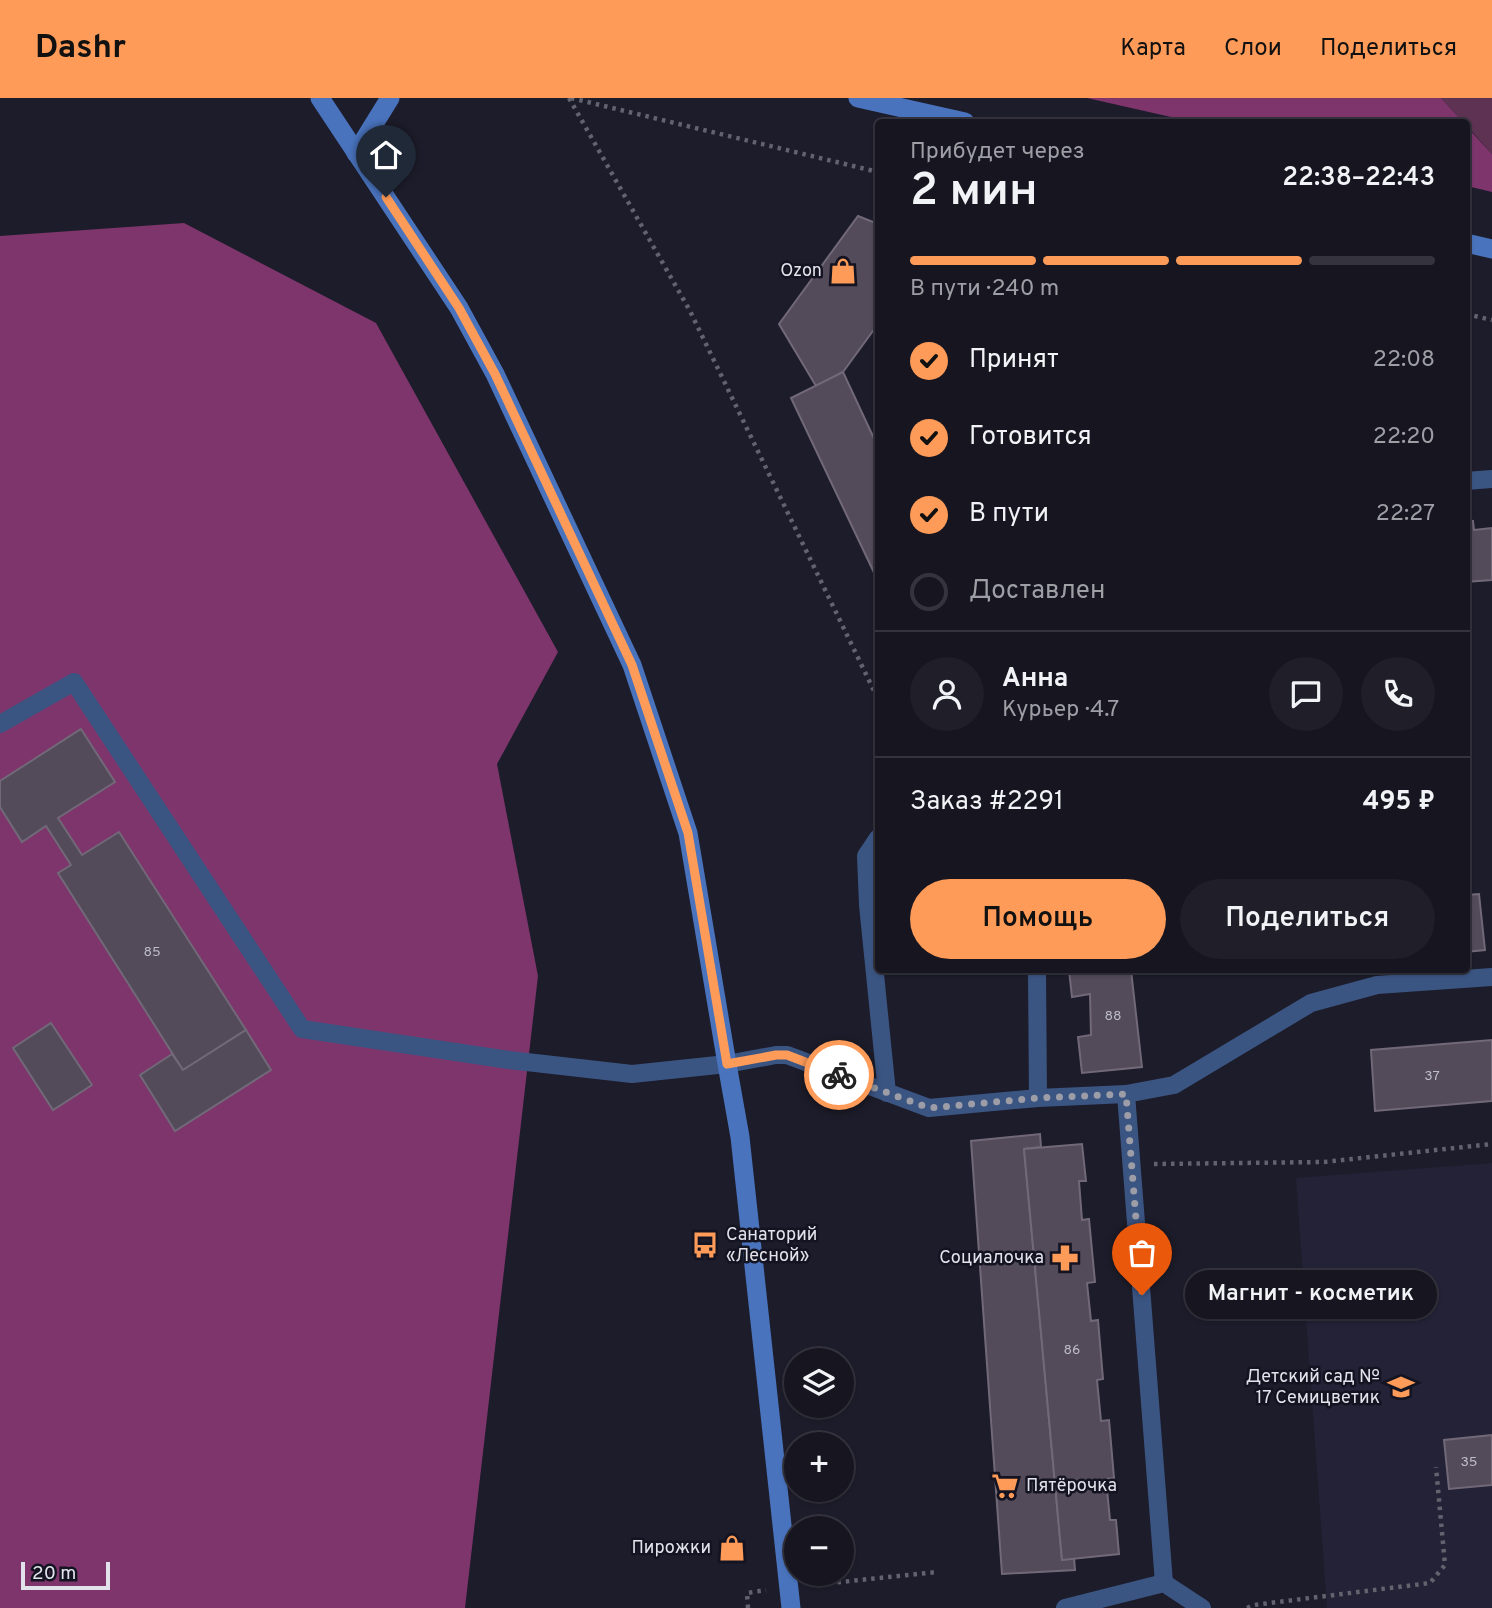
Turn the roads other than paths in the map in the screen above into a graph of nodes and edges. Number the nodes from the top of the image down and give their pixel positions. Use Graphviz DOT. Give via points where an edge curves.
graph roads {
  1 [pos="320,98"];
  2 [pos="390,98"];
  3 [pos="858,98"];
  4 [pos="952,119"];
  5 [pos="356,153"];
  6 [pos="1470,244"];
  7 [pos="1492,249"];
  8 [pos="1492,479"];
  9 [pos="1470,481"];
  10 [pos="0,724"];
  11 [pos="875,842"];
  12 [pos="1037,973"];
  13 [pos="1492,977"];
  14 [pos="727,1064"];
  15 [pos="887,1093"];
  16 [pos="1126,1094"];
  17 [pos="1038,1098"];
  18 [pos="1164,1583"];
  19 [pos="791,1608"];
  20 [pos="1065,1608"];
  21 [pos="1202,1608"];
  1 -- 5 [label="main road"];
  2 -- 5 [label="main road"];
  3 -- 4 [label="main road"];
  5 -- 14 [label="main road" via="465,319 495,374 632,665 688,833"];
  6 -- 7 [label="main road"];
  8 -- 9 [label="lane"];
  10 -- 14 [label="lane" via="74,682 302,1029 632,1074"];
  11 -- 15 [label="lane" via="866,856 868,905"];
  12 -- 17 [label="lane"];
  13 -- 16 [label="lane" via="1377,985 1311,1003 1174,1085"];
  14 -- 15 [label="lane" via="787,1055"];
  14 -- 19 [label="main road" via="740,1137"];
  15 -- 17 [label="lane" via="929,1108"];
  16 -- 17 [label="lane"];
  16 -- 18 [label="lane"];
  18 -- 20 [label="lane"];
  18 -- 21 [label="lane"];
}
